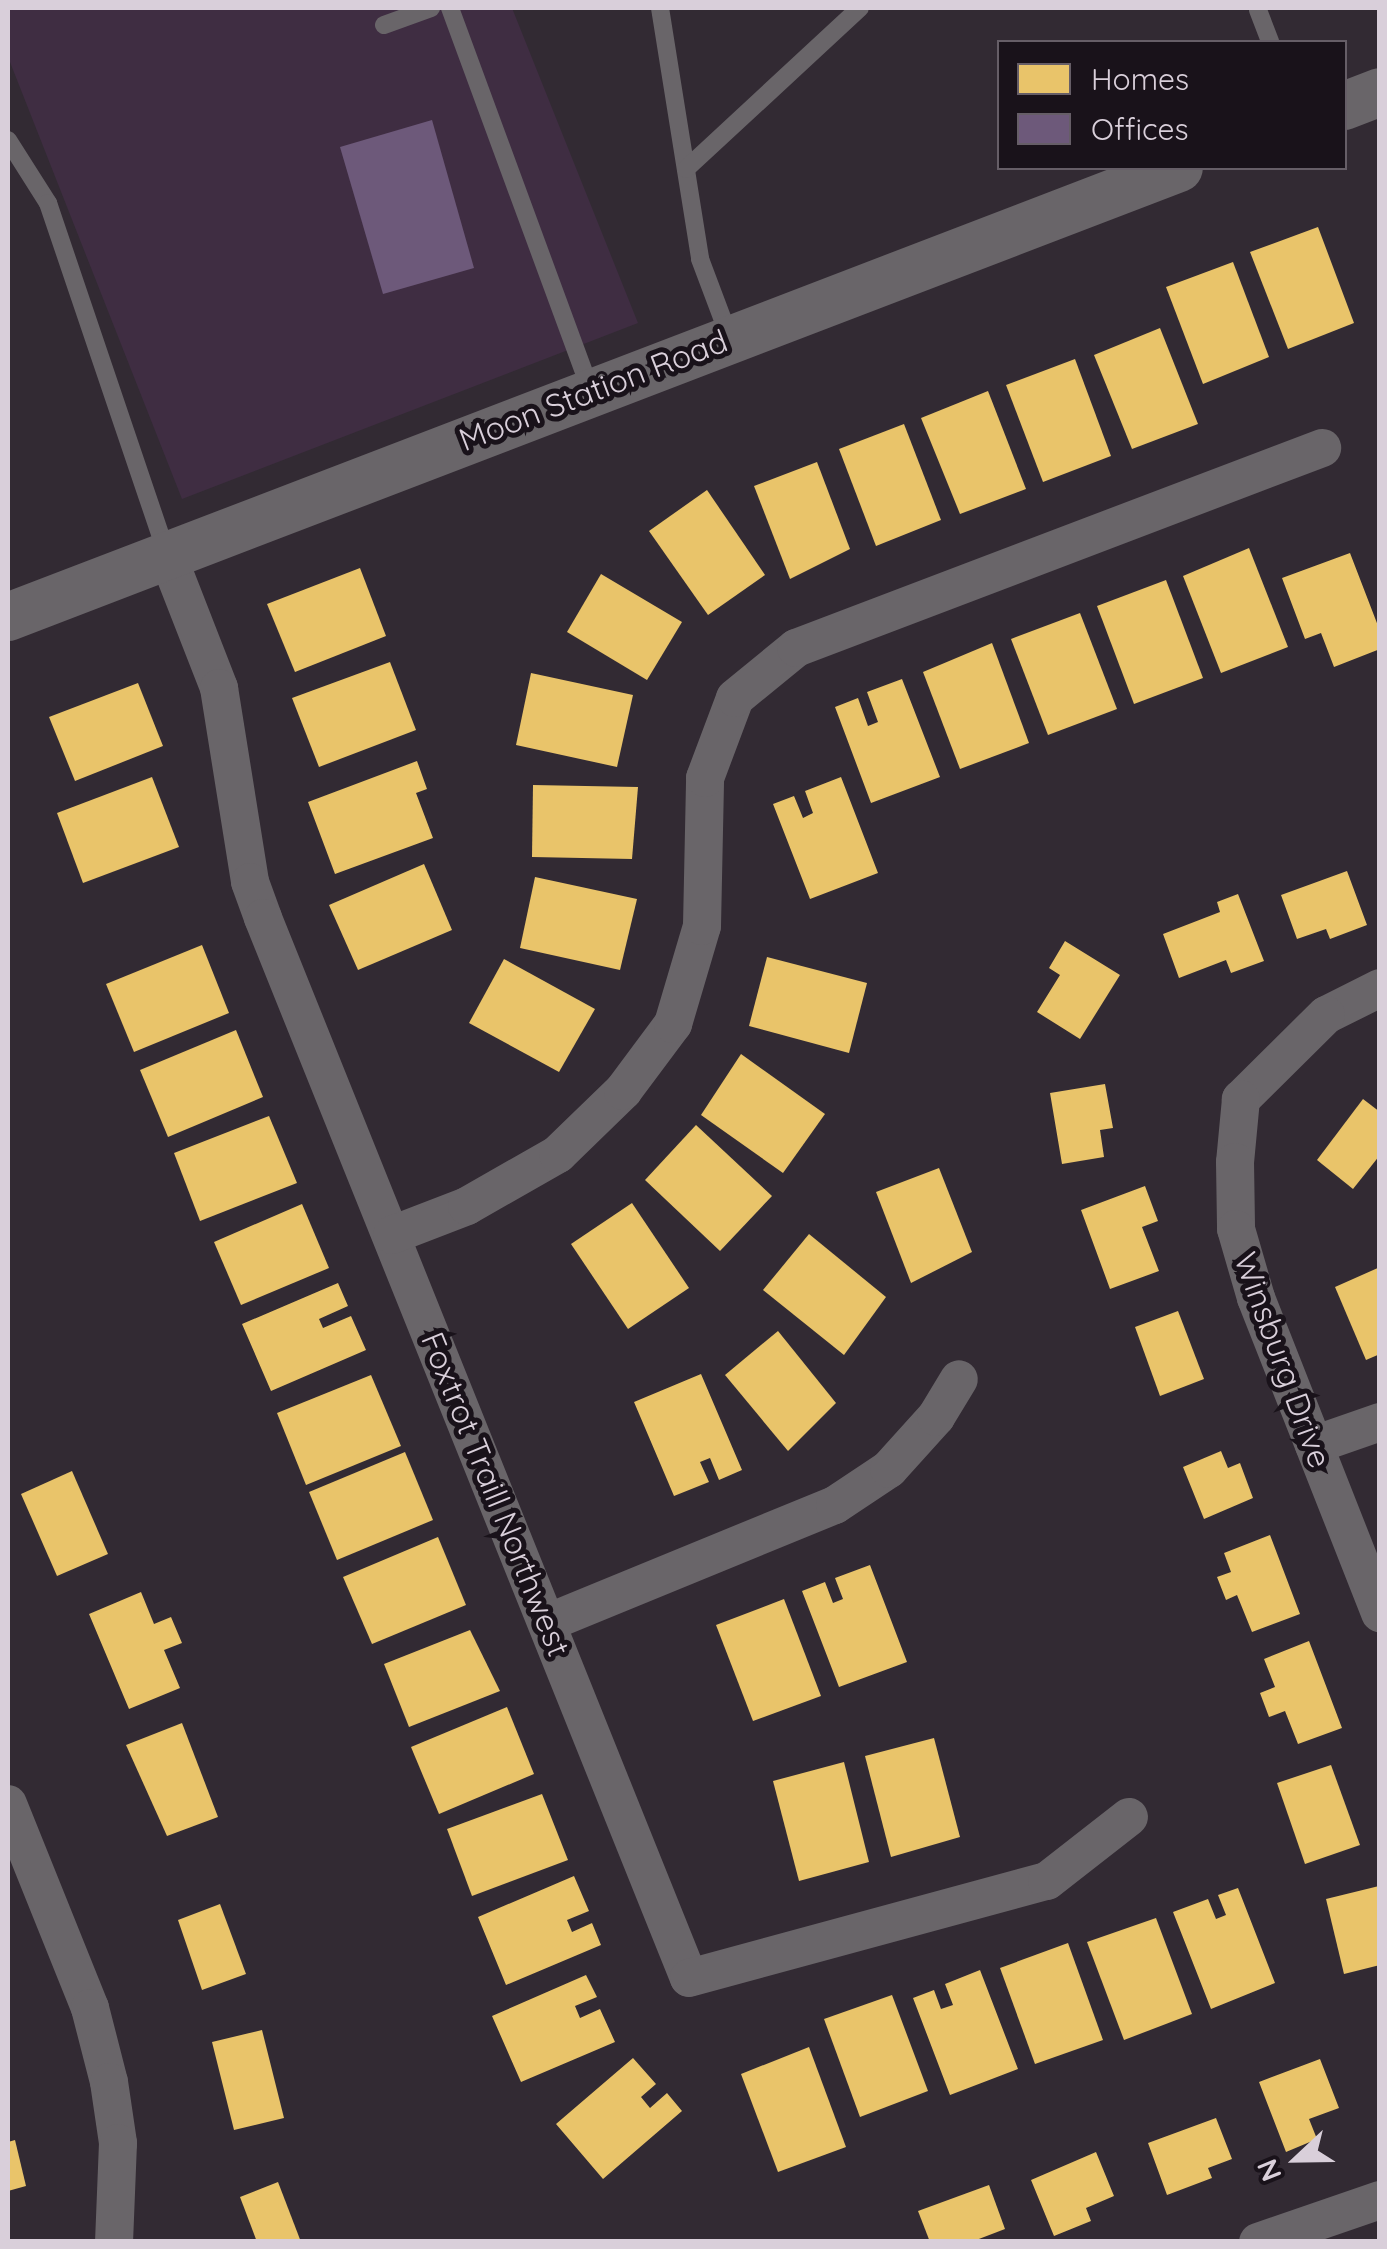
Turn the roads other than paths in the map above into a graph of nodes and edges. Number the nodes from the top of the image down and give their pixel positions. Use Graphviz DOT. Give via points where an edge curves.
graph roads {
  1 [pos="431,8"];
  2 [pos="450,8"];
  3 [pos="660,8"];
  4 [pos="860,8"];
  5 [pos="1258,10"];
  6 [pos="384,26"];
  7 [pos="1269,40"];
  8 [pos="1380,92"];
  9 [pos="1347,105"];
  10 [pos="8,140"];
  11 [pos="686,169"];
  12 [pos="1175,170"];
  13 [pos="729,336"];
  14 [pos="591,391"];
  15 [pos="1322,448"];
  16 [pos="168,557"];
  17 [pos="8,618"];
  18 [pos="1380,988"];
  19 [pos="392,1235"];
  20 [pos="959,1379"];
  21 [pos="1380,1422"];
  22 [pos="1314,1445"];
  23 [pos="1380,1613"];
  24 [pos="547,1623"];
  25 [pos="8,1804"];
  26 [pos="1129,1817"];
  27 [pos="1380,2200"];
  28 [pos="114,2242"];
  29 [pos="1258,2242"];
  1 -- 6 [label="lane"];
  2 -- 14 [label="lane"];
  3 -- 11 [label="lane"];
  4 -- 11 [label="lane"];
  5 -- 7 [label="lane"];
  8 -- 9 [label="street"];
  10 -- 16 [label="lane" via="48,203"];
  11 -- 13 [label="lane" via="700,259"];
  12 -- 13 [label="street, Moon Station Road"];
  13 -- 14 [label="street, Moon Station Road"];
  14 -- 16 [label="street, Moon Station Road"];
  15 -- 19 [label="street" via="796,648 735,698 704,778 702,926 672,1024 623,1091 558,1154 467,1206"];
  16 -- 17 [label="street, Moon Station Road"];
  16 -- 19 [label="street, Foxtrot Traill Northwest" via="218,688 250,882"];
  18 -- 22 [label="street, Winsburg Drive" via="1326,1014 1240,1099 1236,1229"];
  19 -- 24 [label="street, Foxtrot Traill Northwest"];
  20 -- 24 [label="street" via="936,1417 889,1469 835,1505"];
  21 -- 22 [label="street"];
  22 -- 23 [label="street, Winsburg Drive"];
  24 -- 26 [label="street, Foxtrot Traill Northwest" via="688,1978 1047,1881"];
  25 -- 28 [label="street" via="90,2008 109,2082 118,2143"];
  27 -- 29 [label="street"];
}
